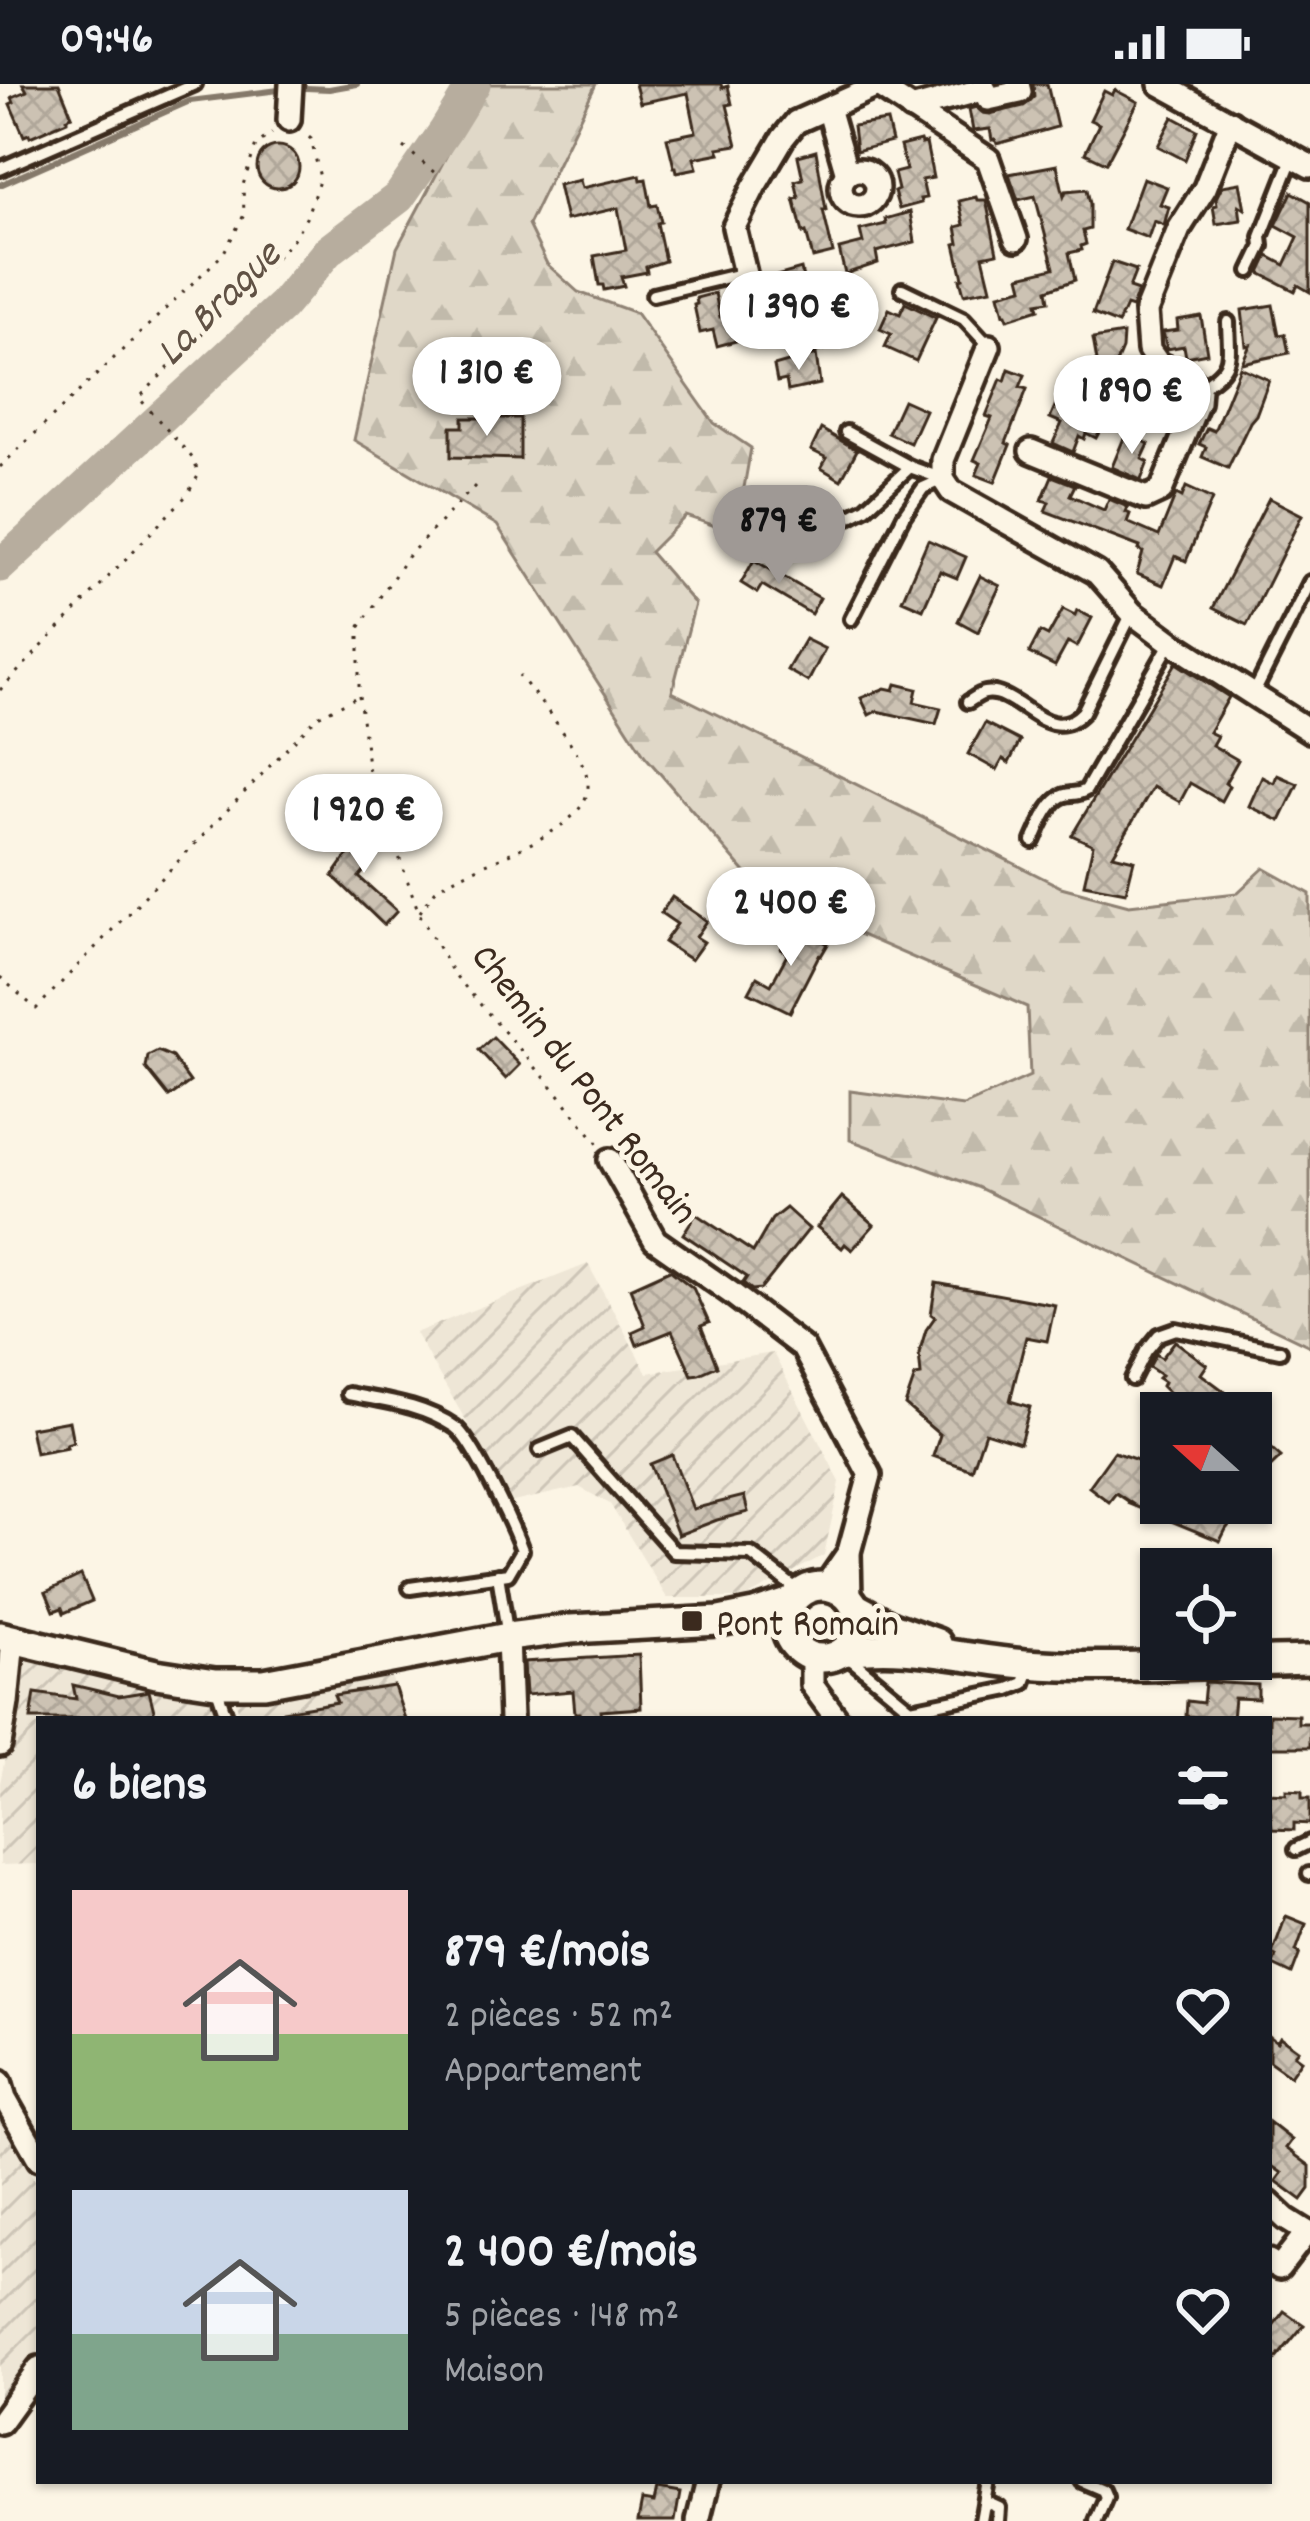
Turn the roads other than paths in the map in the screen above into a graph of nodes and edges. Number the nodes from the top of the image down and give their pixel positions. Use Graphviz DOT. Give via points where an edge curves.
graph roads {
  1 [pos="195,84"];
  2 [pos="291,84"];
  3 [pos="1018,84"];
  4 [pos="1160,84"];
  5 [pos="875,85"];
  6 [pos="984,87"];
  7 [pos="828,108"];
  8 [pos="911,109"];
  9 [pos="289,120"];
  10 [pos="1232,122"];
  11 [pos="1302,161"];
  12 [pos="0,169"];
  13 [pos="847,174"];
  14 [pos="1016,238"];
  15 [pos="1250,271"];
  16 [pos="747,284"];
  17 [pos="902,289"];
  18 [pos="653,295"];
  19 [pos="1228,322"];
  20 [pos="988,346"];
  21 [pos="1198,389"];
  22 [pos="846,432"];
  23 [pos="1031,451"];
  24 [pos="910,467"];
  25 [pos="943,479"];
  26 [pos="807,504"];
  27 [pos="1310,582"];
  28 [pos="1132,613"];
  29 [pos="851,619"];
  30 [pos="1171,642"];
  31 [pos="1254,693"];
  32 [pos="968,702"];
  33 [pos="1310,730"];
  34 [pos="1033,841"];
  35 [pos="610,1160"];
  36 [pos="1280,1351"];
  37 [pos="1132,1379"];
  38 [pos="348,1394"];
  39 [pos="540,1450"];
  40 [pos="498,1575"];
  41 [pos="410,1588"];
  42 [pos="825,1597"];
  43 [pos="719,1621"];
  44 [pos="508,1637"];
  45 [pos="4,1645"];
  46 [pos="801,1648"];
  47 [pos="842,1652"];
  48 [pos="974,1657"];
  49 [pos="1310,1660"];
  50 [pos="1031,1664"];
  51 [pos="215,1683"];
  52 [pos="226,1716"];
  53 [pos="511,1716"];
  54 [pos="835,1716"];
  55 [pos="0,1745"];
  56 [pos="1310,1842"];
  57 [pos="1296,1849"];
  58 [pos="0,2082"];
  59 [pos="7,2114"];
  60 [pos="36,2154"];
  61 [pos="1272,2206"];
  62 [pos="1308,2233"];
  63 [pos="1272,2263"];
  64 [pos="36,2372"];
  65 [pos="0,2422"];
  66 [pos="707,2484"];
  67 [pos="988,2484"];
  68 [pos="1089,2484"];
  69 [pos="986,2502"];
  70 [pos="698,2521"];
  71 [pos="982,2521"];
  72 [pos="998,2521"];
  73 [pos="1096,2521"];
  1 -- 12 [label="lane"];
  2 -- 9 [label="street"];
  3 -- 6 [label="street" via="1020,92 988,99"];
  4 -- 10 [label="street"];
  5 -- 7 [label="street"];
  5 -- 8 [label="street"];
  6 -- 8 [label="street"];
  7 -- 13 [label="street"];
  7 -- 16 [label="street" via="783,137 734,227"];
  8 -- 14 [label="street" via="988,159"];
  10 -- 11 [label="street"];
  10 -- 21 [label="street" via="1146,311 1149,350"];
  11 -- 15 [label="lane"];
  16 -- 18 [label="lane"];
  17 -- 20 [label="lane" via="964,319"];
  19 -- 21 [label="lane" via="1228,362"];
  20 -- 25 [label="street" via="943,460"];
  21 -- 23 [label="street" via="1161,491 1146,498"];
  22 -- 24 [label="lane"];
  24 -- 25 [label="lane"];
  24 -- 26 [label="lane" via="847,518"];
  25 -- 28 [label="street" via="951,491 1097,573"];
  25 -- 29 [label="lane" via="923,488 904,514"];
  27 -- 31 [label="lane"];
  28 -- 30 [label="street"];
  28 -- 32 [label="lane" via="1074,722 1051,723 994,693"];
  30 -- 31 [label="street"];
  30 -- 34 [label="lane" via="1086,790 1055,800"];
  31 -- 33 [label="street"];
  35 -- 42 [label="street, Chemin du Pont Romain" via="656,1240 802,1348 870,1475 849,1552"];
  36 -- 37 [label="lane" via="1176,1329 1159,1335"];
  38 -- 40 [label="lane" via="414,1406 458,1429 522,1550 508,1574"];
  39 -- 42 [label="lane" via="572,1437 674,1552 751,1554"];
  40 -- 41 [label="lane"];
  40 -- 44 [label="lane"];
  42 -- 43 [label="street"];
  42 -- 46 [label="street" via="785,1621"];
  42 -- 47 [label="street" via="858,1627"];
  42 -- 48 [label="street"];
  43 -- 44 [label="street"];
  43 -- 46 [label="street"];
  44 -- 51 [label="street" via="322,1674"];
  44 -- 53 [label="street"];
  45 -- 51 [label="street"];
  45 -- 55 [label="street" via="8,1703"];
  46 -- 47 [label="street" via="823,1658"];
  46 -- 54 [label="street" via="812,1685"];
  47 -- 48 [label="street"];
  47 -- 50 [label="lane" via="910,1709 1009,1690 1024,1683"];
  48 -- 50 [label="street"];
  49 -- 50 [label="street"];
  51 -- 52 [label="lane"];
  56 -- 57 [label="lane"];
  58 -- 59 [label="street"];
  59 -- 60 [label="street"];
  61 -- 62 [label="street"];
  62 -- 63 [label="street" via="1280,2268"];
  64 -- 65 [label="street"];
  66 -- 70 [label="street"];
  67 -- 69 [label="lane"];
  68 -- 73 [label="lane" via="1106,2497"];
  69 -- 71 [label="lane"];
  69 -- 72 [label="lane" via="999,2508"];
}
